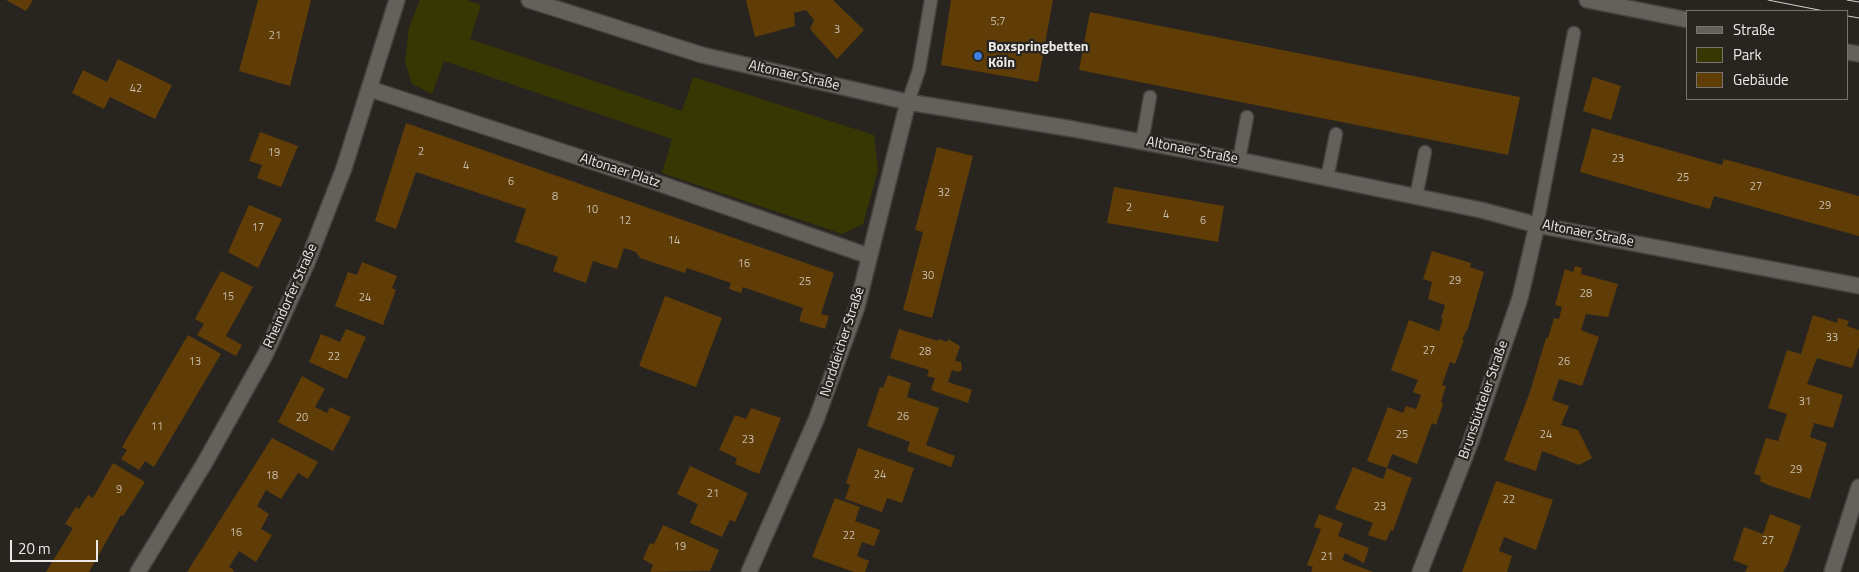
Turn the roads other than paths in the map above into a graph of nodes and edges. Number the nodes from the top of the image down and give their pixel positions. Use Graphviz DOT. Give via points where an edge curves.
graph roads {
  1 [pos="397,0"];
  2 [pos="529,0"];
  3 [pos="931,0"];
  4 [pos="1587,0"];
  5 [pos="1686,20"];
  6 [pos="1574,34"];
  7 [pos="370,89"];
  8 [pos="1150,97"];
  9 [pos="908,102"];
  10 [pos="1247,117"];
  11 [pos="1336,134"];
  12 [pos="1142,142"];
  13 [pos="1425,152"];
  14 [pos="1239,160"];
  15 [pos="1327,178"];
  16 [pos="1416,197"];
  17 [pos="1537,225"];
  18 [pos="869,256"];
  19 [pos="1859,286"];
  20 [pos="1859,487"];
  21 [pos="138,572"];
  22 [pos="748,572"];
  23 [pos="1420,572"];
  24 [pos="1832,572"];
  1 -- 7 [label="street, Rheindorfer Straße"];
  2 -- 9 [label="street, Altonaer Straße" via="702,55"];
  3 -- 9 [label="lane" via="919,70"];
  4 -- 5 [label="street"];
  6 -- 17 [label="lane"];
  7 -- 18 [label="street, Altonaer Platz"];
  7 -- 21 [label="street, Rheindorfer Straße" via="307,263 265,355"];
  8 -- 12 [label="lane"];
  9 -- 12 [label="street, Altonaer Straße"];
  9 -- 18 [label="street, Norddeicher Straße"];
  10 -- 14 [label="lane"];
  11 -- 15 [label="lane"];
  12 -- 14 [label="street, Altonaer Straße"];
  13 -- 16 [label="lane"];
  14 -- 15 [label="street, Altonaer Straße"];
  15 -- 16 [label="street, Altonaer Straße"];
  16 -- 17 [label="street, Altonaer Straße"];
  17 -- 19 [label="street, Altonaer Straße"];
  17 -- 23 [label="street, Brunsbütteler Straße" via="1517,306 1471,441"];
  18 -- 22 [label="street, Norddeicher Straße" via="857,308 816,420"];
  20 -- 24 [label="street"];
}
